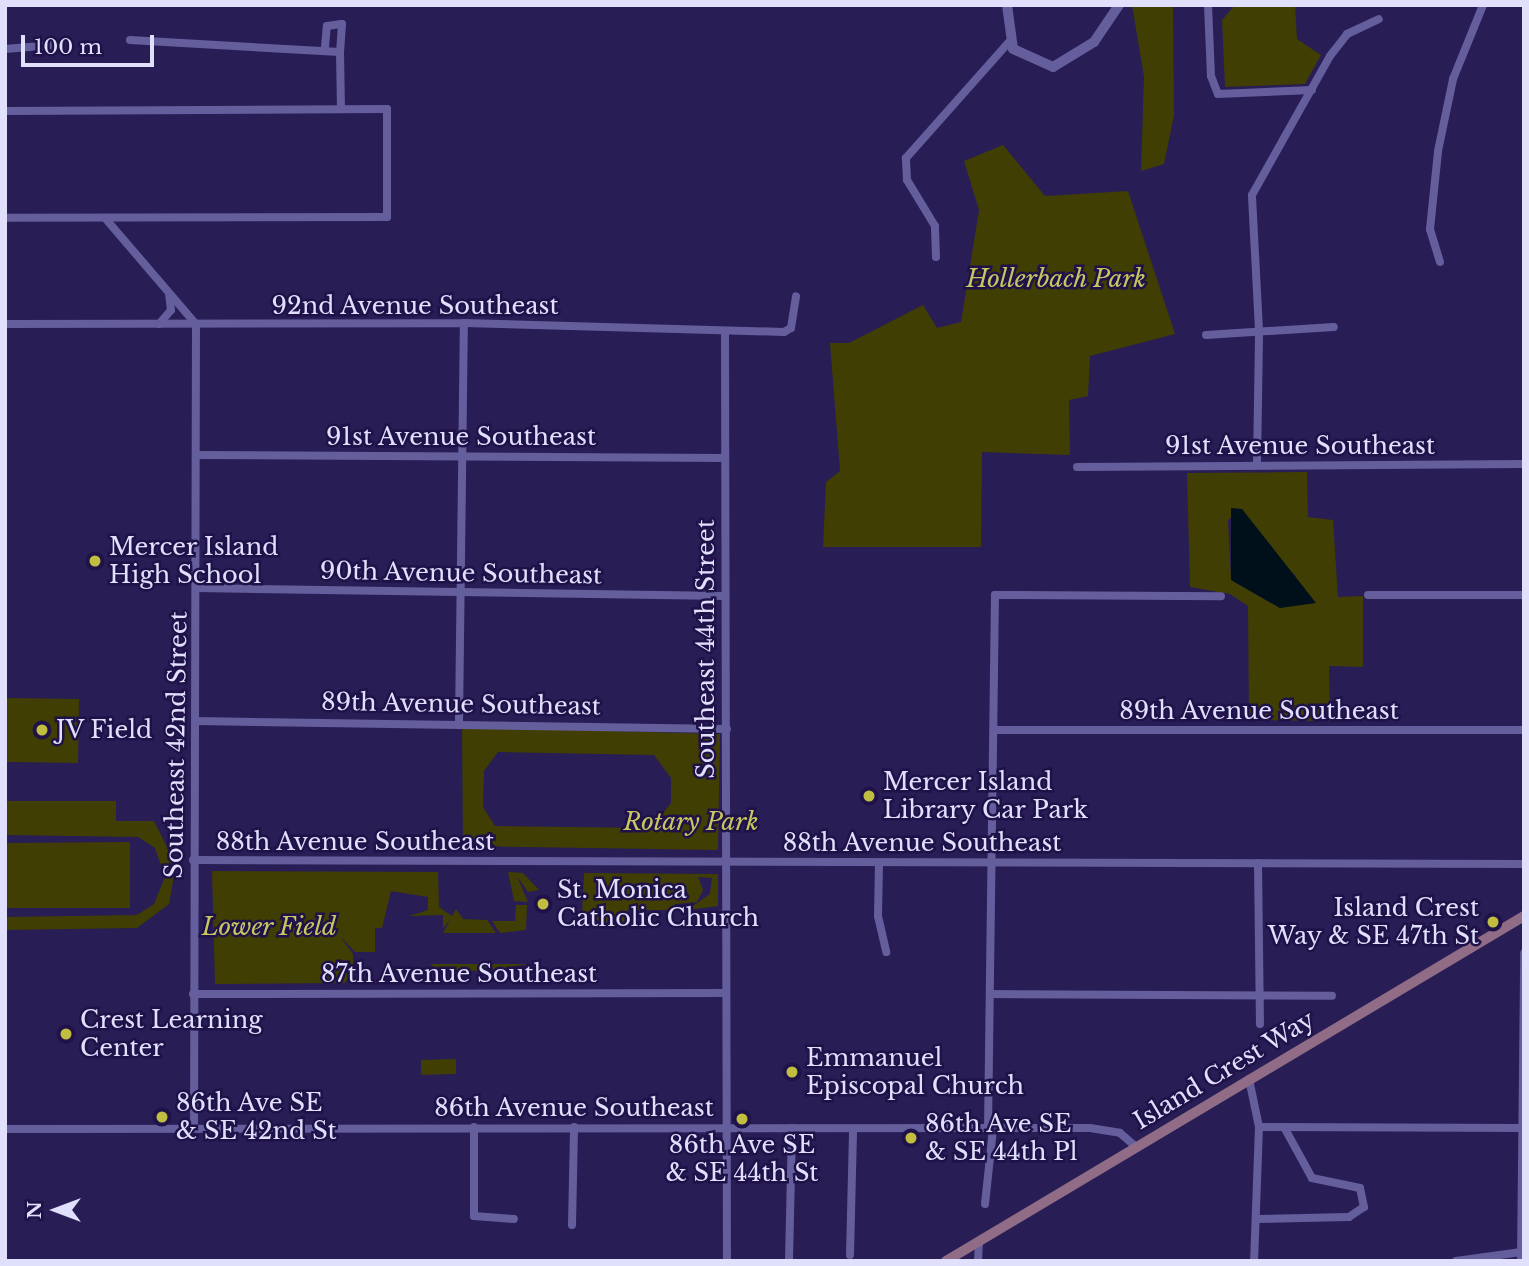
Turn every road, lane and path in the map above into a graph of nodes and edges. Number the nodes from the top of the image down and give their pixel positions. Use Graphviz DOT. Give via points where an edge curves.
graph roads {
  1 [pos="1007,5"];
  2 [pos="1119,5"];
  3 [pos="1208,5"];
  4 [pos="1483,5"];
  5 [pos="1379,19"];
  6 [pos="130,40"];
  7 [pos="1009,42"];
  8 [pos="53,45"];
  9 [pos="325,47"];
  10 [pos="5,49"];
  11 [pos="340,52"];
  12 [pos="1312,90"];
  13 [pos="341,109"];
  14 [pos="5,111"];
  15 [pos="5,218"];
  16 [pos="105,218"];
  17 [pos="936,257"];
  18 [pos="1440,262"];
  19 [pos="168,291"];
  20 [pos="796,296"];
  21 [pos="464,323"];
  22 [pos="5,324"];
  23 [pos="159,324"];
  24 [pos="196,324"];
  25 [pos="1334,327"];
  26 [pos="1259,330"];
  27 [pos="725,332"];
  28 [pos="1206,335"];
  29 [pos="197,455"];
  30 [pos="462,456"];
  31 [pos="725,458"];
  32 [pos="1257,464"];
  33 [pos="1524,464"];
  34 [pos="1077,467"];
  35 [pos="197,588"];
  36 [pos="460,592"];
  37 [pos="1524,595"];
  38 [pos="725,596"];
  39 [pos="1221,596"];
  40 [pos="1368,596"];
  41 [pos="195,721"];
  42 [pos="459,722"];
  43 [pos="727,729"];
  44 [pos="994,730"];
  45 [pos="1524,730"];
  46 [pos="193,860"];
  47 [pos="993,862"];
  48 [pos="727,863"];
  49 [pos="879,863"];
  50 [pos="1258,863"];
  51 [pos="1524,864"];
  52 [pos="1524,916"];
  53 [pos="886,952"];
  54 [pos="1524,953"];
  55 [pos="726,993"];
  56 [pos="193,994"];
  57 [pos="990,994"];
  58 [pos="1259,995"];
  59 [pos="1332,996"];
  60 [pos="1260,1024"];
  61 [pos="1249,1079"];
  62 [pos="194,1127"];
  63 [pos="474,1127"];
  64 [pos="574,1127"];
  65 [pos="1259,1127"];
  66 [pos="1284,1127"];
  67 [pos="727,1128"];
  68 [pos="792,1128"];
  69 [pos="1523,1128"];
  70 [pos="5,1129"];
  71 [pos="853,1129"];
  72 [pos="990,1129"];
  73 [pos="1136,1147"];
  74 [pos="985,1204"];
  75 [pos="514,1219"];
  76 [pos="1256,1219"];
  77 [pos="572,1225"];
  78 [pos="979,1241"];
  79 [pos="850,1255"];
  80 [pos="1521,1257"];
  81 [pos="727,1261"];
  82 [pos="789,1261"];
  83 [pos="946,1261"];
  84 [pos="978,1261"];
  85 [pos="1254,1261"];
  86 [pos="1456,1261"];
  1 -- 7 [label="street"];
  2 -- 7 [label="street" via="1094,42 1060,65 1027,61"];
  3 -- 12 [label="street" via="1211,76 1218,94"];
  4 -- 18 [label="street" via="1453,79 1438,151 1430,229"];
  5 -- 12 [label="street" via="1347,34"];
  6 -- 9 [label="street"];
  7 -- 17 [label="street" via="906,158 907,180 935,226"];
  8 -- 10 [label="street"];
  9 -- 11 [label="street"];
  9 -- 11 [label="street" via="327,26 342,24"];
  11 -- 13 [label="street"];
  12 -- 26 [label="street" via="1252,195"];
  13 -- 14 [label="street"];
  13 -- 16 [label="street" via="387,109 387,217"];
  15 -- 16 [label="street"];
  16 -- 19 [label="street"];
  19 -- 23 [label="street" via="171,310"];
  19 -- 24 [label="street"];
  20 -- 27 [label="street, 92nd Avenue Southeast" via="791,328 784,332"];
  21 -- 24 [label="street, 92nd Avenue Southeast"];
  21 -- 27 [label="street, 92nd Avenue Southeast"];
  21 -- 30 [label="street"];
  22 -- 23 [label="street, 92nd Avenue Southeast"];
  23 -- 24 [label="street, 92nd Avenue Southeast"];
  24 -- 29 [label="street, Southeast 42nd Street"];
  25 -- 26 [label="street"];
  26 -- 28 [label="street"];
  26 -- 32 [label="street"];
  27 -- 31 [label="street, Southeast 44th Street"];
  29 -- 30 [label="street, 91st Avenue Southeast"];
  29 -- 35 [label="street, Southeast 42nd Street"];
  30 -- 31 [label="street, 91st Avenue Southeast"];
  30 -- 36 [label="street"];
  31 -- 38 [label="street, Southeast 44th Street"];
  32 -- 33 [label="street, 91st Avenue Southeast"];
  32 -- 34 [label="street, 91st Avenue Southeast"];
  35 -- 36 [label="street, 90th Avenue Southeast"];
  35 -- 41 [label="street, Southeast 42nd Street"];
  36 -- 38 [label="street, 90th Avenue Southeast"];
  36 -- 42 [label="street"];
  37 -- 40 [label="street"];
  38 -- 43 [label="street, Southeast 44th Street"];
  39 -- 44 [label="street" via="995,595"];
  41 -- 42 [label="street, 89th Avenue Southeast"];
  41 -- 46 [label="street, Southeast 42nd Street"];
  42 -- 43 [label="street, 89th Avenue Southeast"];
  43 -- 48 [label="street, Southeast 44th Street"];
  44 -- 45 [label="street, 89th Avenue Southeast"];
  44 -- 47 [label="street"];
  46 -- 48 [label="street, 88th Avenue Southeast"];
  46 -- 56 [label="street, Southeast 42nd Street"];
  47 -- 49 [label="street, 88th Avenue Southeast"];
  47 -- 50 [label="street, 88th Avenue Southeast"];
  47 -- 57 [label="street"];
  48 -- 49 [label="street, 88th Avenue Southeast"];
  48 -- 55 [label="street, Southeast 44th Street"];
  49 -- 53 [label="street" via="878,916"];
  50 -- 51 [label="street, 88th Avenue Southeast"];
  50 -- 58 [label="street"];
  52 -- 61 [label="main road, Island Crest Way"];
  54 -- 69 [label="street"];
  55 -- 56 [label="street, 87th Avenue Southeast"];
  55 -- 67 [label="street, Southeast 44th Street"];
  56 -- 62 [label="street, Southeast 42nd Street"];
  57 -- 58 [label="street"];
  57 -- 72 [label="street"];
  58 -- 59 [label="street"];
  58 -- 60 [label="street"];
  61 -- 65 [label="street"];
  61 -- 73 [label="main road, Island Crest Way"];
  62 -- 63 [label="street, 86th Avenue Southeast"];
  62 -- 70 [label="street, 86th Avenue Southeast"];
  63 -- 64 [label="street, 86th Avenue Southeast"];
  63 -- 75 [label="street" via="474,1216"];
  64 -- 67 [label="street, 86th Avenue Southeast"];
  64 -- 77 [label="street"];
  65 -- 66 [label="street"];
  65 -- 76 [label="street"];
  66 -- 69 [label="street"];
  66 -- 76 [label="street" via="1312,1178 1360,1188 1363,1207 1349,1217"];
  67 -- 68 [label="street, 86th Avenue Southeast"];
  67 -- 81 [label="street, Southeast 44th Street"];
  68 -- 71 [label="street, 86th Avenue Southeast"];
  68 -- 82 [label="street"];
  69 -- 80 [label="street"];
  71 -- 72 [label="street, 86th Avenue Southeast"];
  71 -- 79 [label="street"];
  72 -- 73 [label="street, 86th Avenue Southeast" via="1106,1129"];
  72 -- 74 [label="street"];
  73 -- 78 [label="main road, Island Crest Way"];
  76 -- 85 [label="street"];
  78 -- 83 [label="main road, Island Crest Way"];
  78 -- 84 [label="street"];
  80 -- 86 [label="street"];
}
